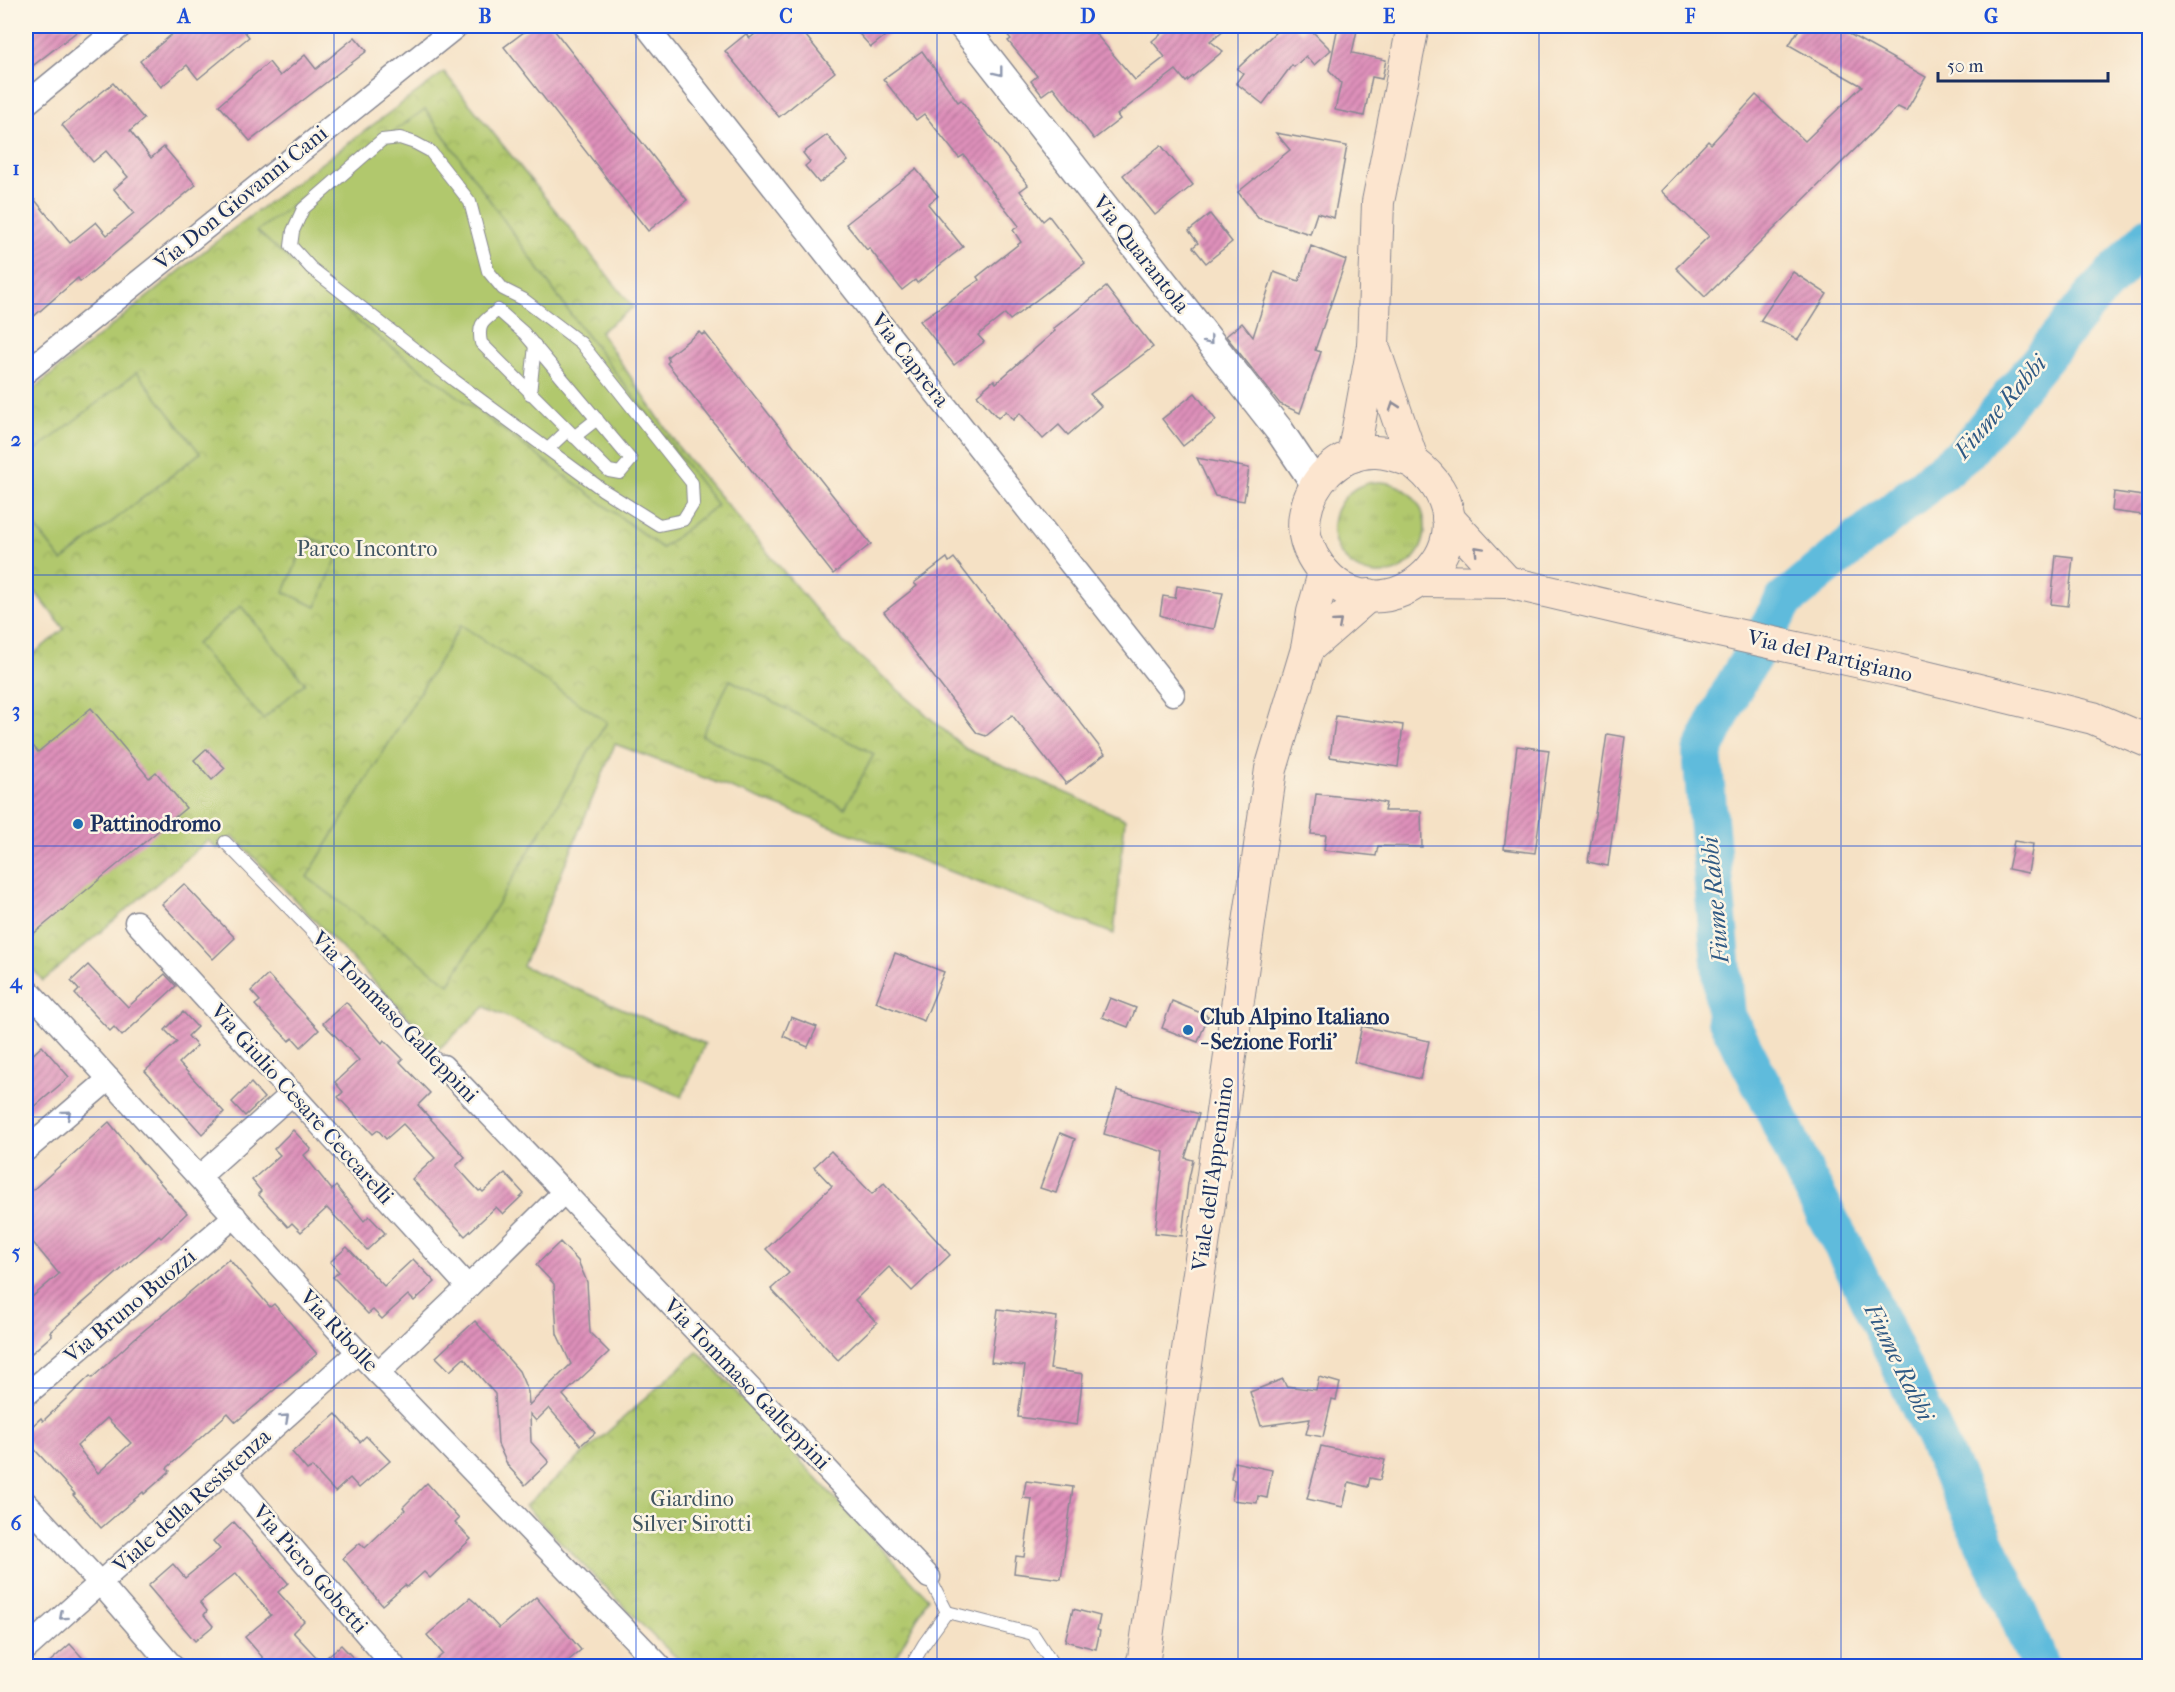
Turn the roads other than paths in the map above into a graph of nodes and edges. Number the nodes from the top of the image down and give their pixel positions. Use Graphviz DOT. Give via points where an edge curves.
graph roads {
  1 [pos="121,26"];
  2 [pos="457,26"];
  3 [pos="646,26"];
  4 [pos="963,26"];
  5 [pos="1413,26"];
  6 [pos="26,104"];
  7 [pos="535,345"];
  8 [pos="1372,346"];
  9 [pos="26,372"];
  10 [pos="530,394"];
  11 [pos="597,419"];
  12 [pos="571,434"];
  13 [pos="548,449"];
  14 [pos="1353,456"];
  15 [pos="1413,462"];
  16 [pos="1316,484"];
  17 [pos="1448,518"];
  18 [pos="1324,573"];
  19 [pos="1421,581"];
  20 [pos="1507,582"];
  21 [pos="1369,596"];
  22 [pos="26,616"];
  23 [pos="26,621"];
  24 [pos="1306,649"];
  25 [pos="1173,694"];
  26 [pos="2150,742"];
  27 [pos="225,842"];
  28 [pos="136,922"];
  29 [pos="26,988"];
  30 [pos="443,1066"];
  31 [pos="110,1079"];
  32 [pos="293,1093"];
  33 [pos="26,1150"];
  34 [pos="199,1177"];
  35 [pos="564,1192"];
  36 [pos="235,1216"];
  37 [pos="468,1287"];
  38 [pos="358,1352"];
  39 [pos="378,1373"];
  40 [pos="26,1395"];
  41 [pos="226,1471"];
  42 [pos="26,1503"];
  43 [pos="929,1576"];
  44 [pos="100,1582"];
  45 [pos="947,1612"];
  46 [pos="26,1649"];
  47 [pos="172,1666"];
  48 [pos="394,1666"];
  49 [pos="660,1666"];
  50 [pos="912,1666"];
  51 [pos="1054,1666"];
  52 [pos="1141,1666"];
  1 -- 6 [label="street"];
  2 -- 9 [label="street, Via Don Giovanni Cani"];
  3 -- 25 [label="street, Via Caprera"];
  4 -- 16 [label="street, Via Quarantola, one-way" via="1279,430"];
  5 -- 8 [label="main road" via="1378,202"];
  7 -- 10 [label="lane"];
  7 -- 10 [label="lane" via="498,309 483,321 478,331 481,343"];
  7 -- 11 [label="lane"];
  8 -- 14 [label="main road"];
  15 -- 8 [label="main road, one-way"];
  10 -- 12 [label="lane"];
  11 -- 12 [label="lane"];
  11 -- 12 [label="lane" via="631,460 620,473 609,471"];
  12 -- 13 [label="lane"];
  13 -- 13 [label="lane" via="659,525 683,520 693,504 692,483 581,343 523,299 503,289 488,271 470,202 430,151 400,138 382,140 303,209 291,246 311,268"];
  14 -- 15 [label="main road" via="1373,452 1394,454"];
  14 -- 16 [label="main road" via="1339,462"];
  15 -- 17 [label="main road" via="1437,485"];
  16 -- 18 [label="main road" via="1304,521 1306,540"];
  17 -- 19 [label="main road" via="1446,542 1437,563"];
  20 -- 17 [label="main road, one-way"];
  18 -- 21 [label="main road" via="1337,584"];
  18 -- 24 [label="main road, Viale dell'Appennino"];
  19 -- 20 [label="main road, Via del Partigiano"];
  19 -- 21 [label="main road" via="1388,595"];
  20 -- 26 [label="main road, Via del Partigiano" via="2093,718"];
  24 -- 21 [label="main road, one-way"];
  22 -- 23 [label="lane"];
  24 -- 52 [label="main road, Viale dell'Appennino" via="1271,769"];
  27 -- 30 [label="lane, Via Tommaso Galleppini"];
  28 -- 32 [label="street, Via Giulio Cesare Ceccarelli"];
  29 -- 31 [label="street, Via Ribolle"];
  30 -- 35 [label="street, Via Tommaso Galleppini"];
  33 -- 31 [label="street, one-way"];
  31 -- 34 [label="street, Via Ribolle"];
  32 -- 34 [label="street"];
  32 -- 37 [label="street, Via Giulio Cesare Ceccarelli"];
  34 -- 36 [label="street, Via Ribolle"];
  35 -- 37 [label="street"];
  35 -- 43 [label="street, Via Tommaso Galleppini"];
  36 -- 38 [label="street, Via Ribolle"];
  36 -- 40 [label="street, Via Bruno Buozzi"];
  37 -- 39 [label="street"];
  38 -- 39 [label="street, Via Ribolle"];
  41 -- 38 [label="street, Viale della Resistenza, one-way"];
  39 -- 49 [label="street, Via Ribolle"];
  41 -- 44 [label="street, Viale della Resistenza"];
  41 -- 48 [label="street, Via Piero Gobetti"];
  42 -- 44 [label="street"];
  43 -- 45 [label="lane"];
  44 -- 46 [label="street, Viale della Resistenza, one-way"];
  44 -- 47 [label="street"];
  45 -- 50 [label="lane"];
  45 -- 51 [label="lane" via="1032,1634"];
}
